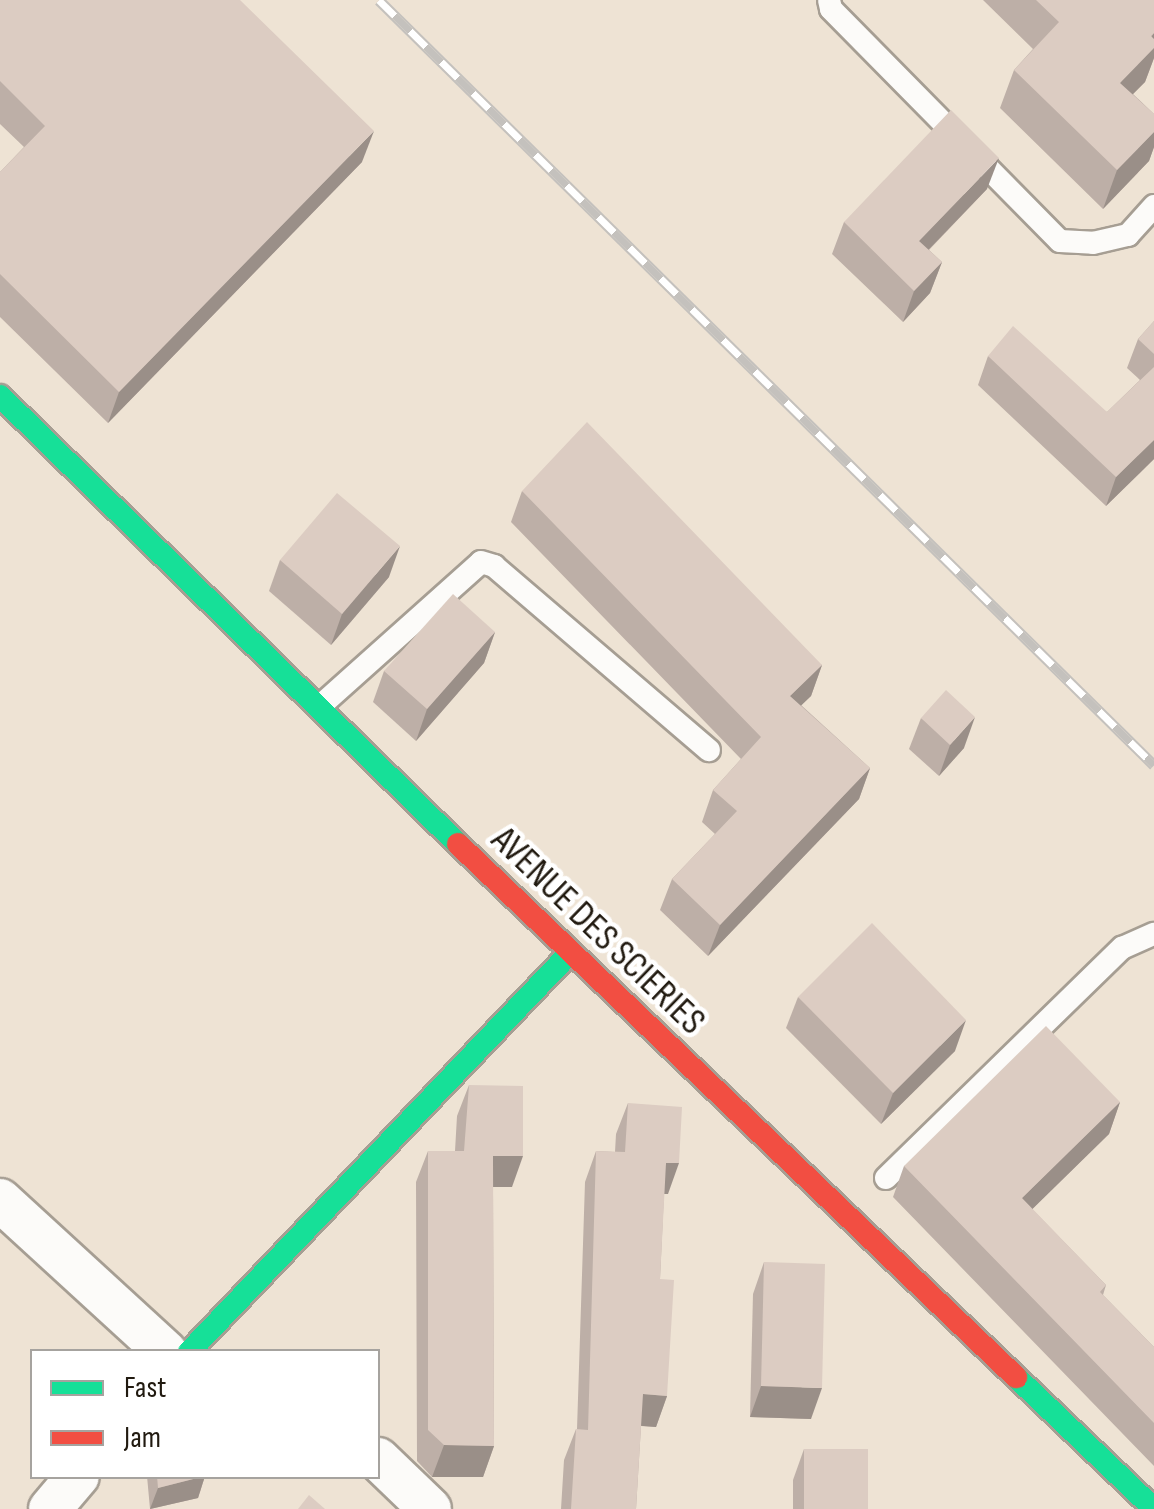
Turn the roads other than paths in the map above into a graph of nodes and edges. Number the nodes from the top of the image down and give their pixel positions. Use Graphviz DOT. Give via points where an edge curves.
graph roads {
  1 [pos="829,0"];
  2 [pos="1154,206"];
  3 [pos="0,396"];
  4 [pos="319,708"];
  5 [pos="710,750"];
  6 [pos="1154,934"];
  7 [pos="570,953"];
  8 [pos="886,1178"];
  9 [pos="0,1200"];
  10 [pos="163,1349"];
  11 [pos="192,1349"];
  12 [pos="1082,1444"];
  13 [pos="380,1462"];
  14 [pos="75,1479"];
  15 [pos="50,1509"];
  16 [pos="430,1509"];
  17 [pos="1126,1509"];
  18 [pos="1154,1509"];
  1 -- 2 [label="lane" via="831,10 1060,241 1128,235"];
  3 -- 4 [label="street, AVENUE DES SCIERIES"];
  4 -- 5 [label="lane" via="481,562 494,566"];
  4 -- 7 [label="street, AVENUE DES SCIERIES"];
  6 -- 8 [label="lane" via="1122,948"];
  7 -- 11 [label="street"];
  7 -- 12 [label="street, AVENUE DES SCIERIES"];
  9 -- 10 [label="street"];
  12 -- 17 [label="street"];
  12 -- 18 [label="street, AVENUE DES SCIERIES"];
  13 -- 16 [label="street"];
  14 -- 15 [label="street"];
}
